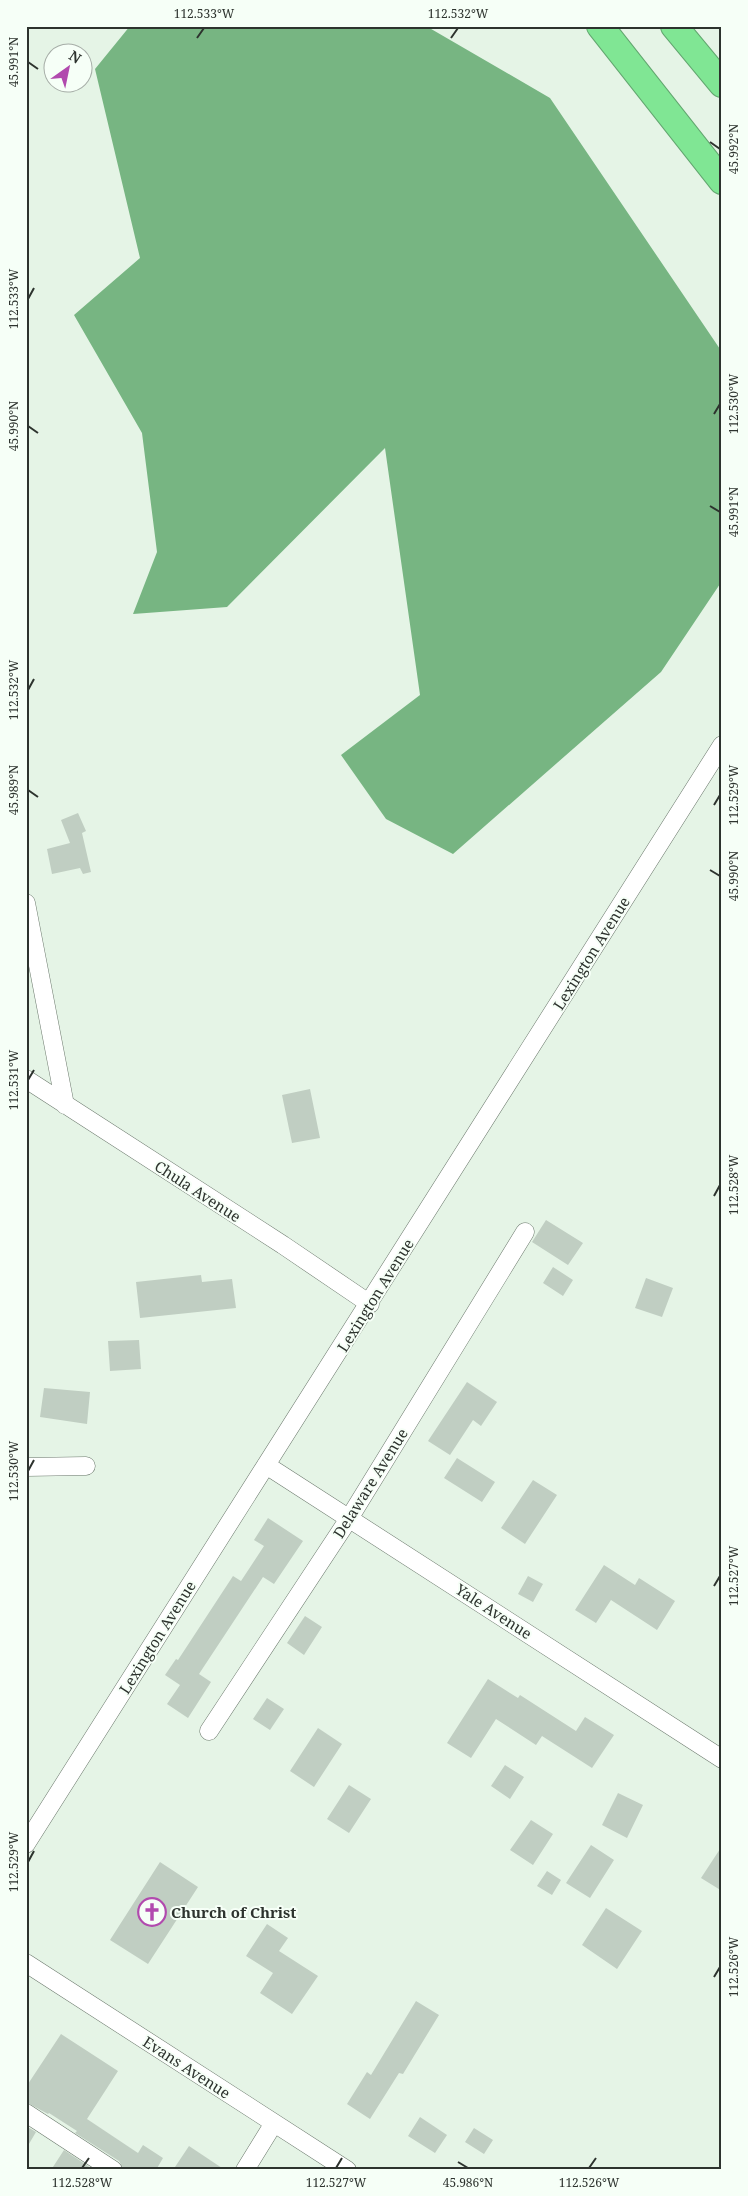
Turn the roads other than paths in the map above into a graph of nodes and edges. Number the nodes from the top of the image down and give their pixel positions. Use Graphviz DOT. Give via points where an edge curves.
graph roads {
  1 [pos="600,26"];
  2 [pos="674,26"];
  3 [pos="722,84"];
  4 [pos="722,181"];
  5 [pos="722,745"];
  6 [pos="26,903"];
  7 [pos="26,1079"];
  8 [pos="65,1105"];
  9 [pos="525,1232"];
  10 [pos="370,1304"];
  11 [pos="266,1465"];
  12 [pos="86,1466"];
  13 [pos="26,1467"];
  14 [pos="350,1518"];
  15 [pos="209,1731"];
  16 [pos="722,1759"];
  17 [pos="26,1844"];
  18 [pos="26,1963"];
  19 [pos="26,2113"];
  20 [pos="274,2123"];
  21 [pos="113,2170"];
  22 [pos="245,2170"];
  23 [pos="347,2170"];
  1 -- 4 [label="highway"];
  2 -- 3 [label="highway"];
  5 -- 10 [label="street, Lexington Avenue"];
  6 -- 8 [label="street"];
  7 -- 8 [label="street, Chula Avenue"];
  8 -- 10 [label="street, Chula Avenue"];
  9 -- 14 [label="street, Delaware Avenue"];
  10 -- 11 [label="street, Lexington Avenue"];
  11 -- 14 [label="street, Yale Avenue"];
  11 -- 17 [label="street, Lexington Avenue"];
  12 -- 13 [label="street"];
  14 -- 15 [label="street, Delaware Avenue"];
  14 -- 16 [label="street, Yale Avenue"];
  18 -- 20 [label="street, Evans Avenue"];
  19 -- 21 [label="street"];
  20 -- 22 [label="street"];
  20 -- 23 [label="street, Evans Avenue"];
}
